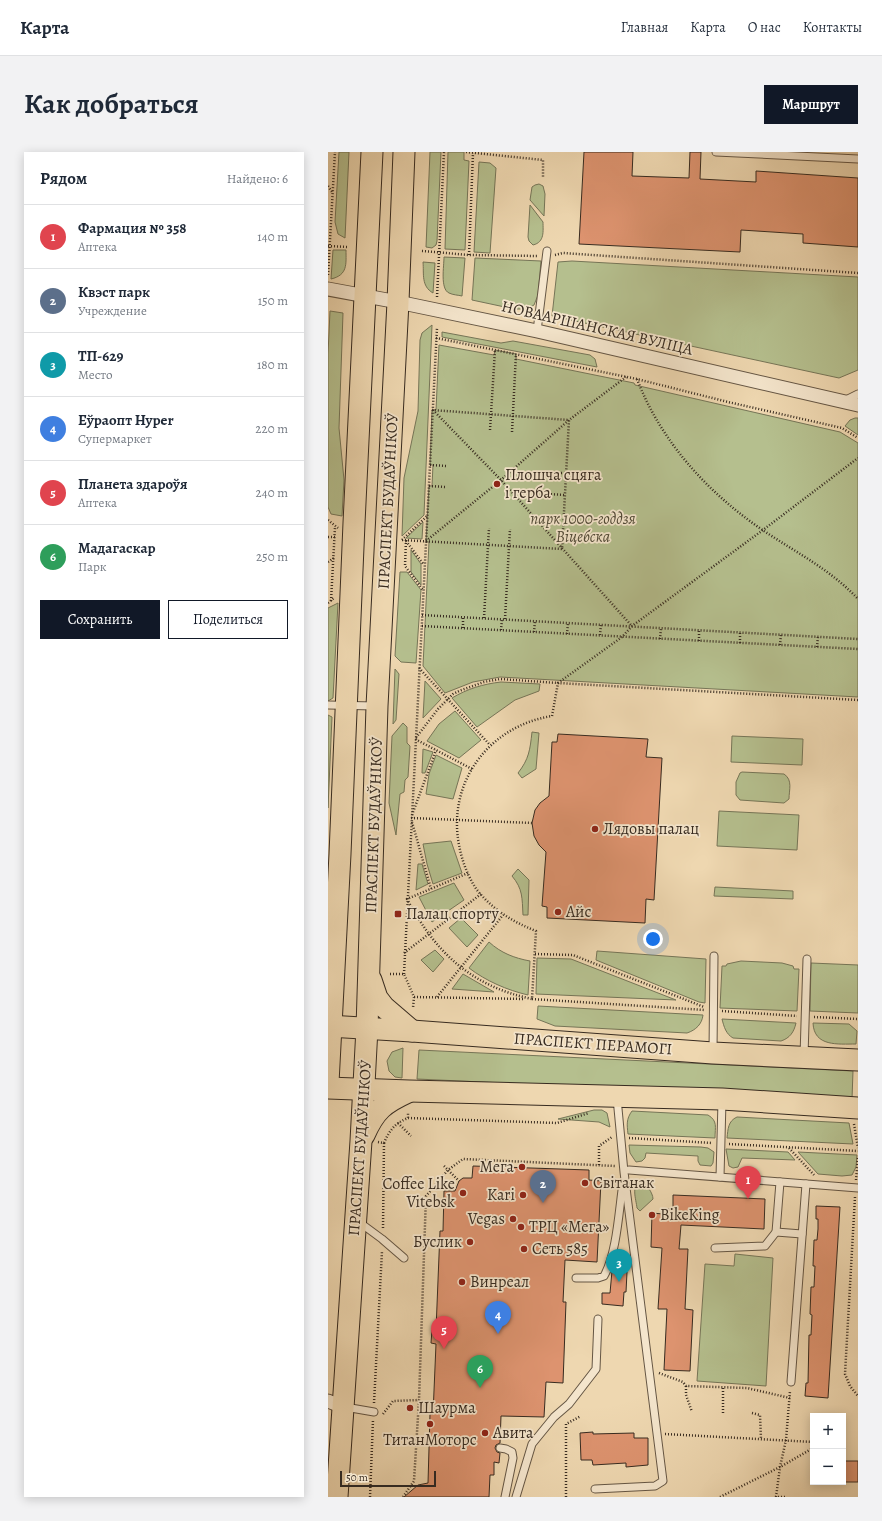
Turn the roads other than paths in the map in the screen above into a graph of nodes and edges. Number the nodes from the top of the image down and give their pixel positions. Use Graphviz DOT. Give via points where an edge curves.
graph roads {
  1 [pos="372,152"];
  2 [pos="404,152"];
  3 [pos="716,152"];
  4 [pos="858,159"];
  5 [pos="547,254"];
  6 [pos="328,289"];
  7 [pos="364,296"];
  8 [pos="398,302"];
  9 [pos="537,331"];
  10 [pos="858,394"];
  11 [pos="842,402"];
  12 [pos="858,405"];
  13 [pos="338,705"];
  14 [pos="377,706"];
  15 [pos="714,956"];
  16 [pos="807,959"];
  17 [pos="369,973"];
  18 [pos="331,978"];
  19 [pos="329,1026"];
  20 [pos="367,1028"];
  21 [pos="412,1031"];
  22 [pos="713,1053"];
  23 [pos="804,1056"];
  24 [pos="858,1060"];
  25 [pos="328,1083"];
  26 [pos="328,1088"];
  27 [pos="364,1090"];
  28 [pos="409,1091"];
  29 [pos="616,1096"];
  30 [pos="722,1099"];
  31 [pos="856,1116"];
  32 [pos="368,1142"];
  33 [pos="626,1170"];
  34 [pos="720,1177"];
  35 [pos="780,1182"];
  36 [pos="806,1184"];
  37 [pos="857,1188"];
  38 [pos="356,1220"];
  39 [pos="776,1232"];
  40 [pos="802,1234"];
  41 [pos="715,1248"];
  42 [pos="404,1258"];
  43 [pos="576,1278"];
  44 [pos="598,1319"];
  45 [pos="791,1382"];
  46 [pos="335,1404"];
  47 [pos="374,1418"];
  48 [pos="500,1448"];
  49 [pos="595,1489"];
  50 [pos="336,1497"];
  51 [pos="505,1497"];
  52 [pos="516,1497"];
  1 -- 7 [label="main road, ПРАСПЕКТ БУДАЎНІКОЎ"];
  2 -- 8 [label="main road, ПРАСПЕКТ БУДАЎНІКОЎ"];
  3 -- 4 [label="lane"];
  5 -- 9 [label="lane"];
  6 -- 7 [label="street, НОВААРШАНСКАЯ ВУЛІЦА"];
  7 -- 8 [label="street, НОВААРШАНСКАЯ ВУЛІЦА"];
  7 -- 13 [label="main road, ПРАСПЕКТ БУДАЎНІКОЎ" via="352,559"];
  8 -- 9 [label="street, НОВААРШАНСКАЯ ВУЛІЦА"];
  8 -- 14 [label="main road, ПРАСПЕКТ БУДАЎНІКОЎ"];
  9 -- 11 [label="street, НОВААРШАНСКАЯ ВУЛІЦА"];
  10 -- 11 [label="lane"];
  11 -- 12 [label="street, НОВААРШАНСКАЯ ВУЛІЦА"];
  13 -- 14 [label="lane"];
  13 -- 18 [label="main road, ПРАСПЕКТ БУДАЎНІКОЎ"];
  14 -- 17 [label="main road, ПРАСПЕКТ БУДАЎНІКОЎ"];
  15 -- 22 [label="lane"];
  16 -- 23 [label="lane"];
  17 -- 20 [label="main road, ПРАСПЕКТ БУДАЎНІКОЎ"];
  17 -- 21 [label="main road" via="377,998"];
  18 -- 19 [label="main road, ПРАСПЕКТ БУДАЎНІКОЎ"];
  19 -- 20 [label="main road, ПРАСПЕКТ ПЕРАМОГІ"];
  19 -- 25 [label="main road, ПРАСПЕКТ БУДАЎНІКОЎ"];
  20 -- 21 [label="main road, ПРАСПЕКТ ПЕРАМОГІ"];
  20 -- 27 [label="main road, ПРАСПЕКТ БУДАЎНІКОЎ"];
  21 -- 22 [label="main road, ПРАСПЕКТ ПЕРАМОГІ"];
  22 -- 23 [label="main road, ПРАСПЕКТ ПЕРАМОГІ"];
  23 -- 24 [label="main road, ПРАСПЕКТ ПЕРАМОГІ"];
  26 -- 27 [label="main road"];
  27 -- 28 [label="main road"];
  27 -- 32 [label="main road, ПРАСПЕКТ БУДАЎНІКОЎ"];
  28 -- 29 [label="main road"];
  28 -- 32 [label="main road" via="392,1099 370,1120"];
  29 -- 30 [label="main road"];
  29 -- 33 [label="lane"];
  30 -- 31 [label="main road"];
  30 -- 34 [label="lane"];
  32 -- 38 [label="main road, ПРАСПЕКТ БУДАЎНІКОЎ"];
  33 -- 34 [label="lane"];
  33 -- 43 [label="lane" via="608,1268 604,1276 598,1278"];
  33 -- 49 [label="lane" via="663,1481 655,1486"];
  34 -- 35 [label="lane"];
  35 -- 36 [label="lane"];
  35 -- 39 [label="lane"];
  36 -- 37 [label="lane"];
  36 -- 40 [label="lane"];
  38 -- 42 [label="lane"];
  38 -- 46 [label="main road, ПРАСПЕКТ БУДАЎНІКОЎ"];
  39 -- 40 [label="lane"];
  39 -- 41 [label="lane" via="765,1246"];
  40 -- 45 [label="lane"];
  44 -- 52 [label="lane" via="596,1369 570,1404 554,1417 532,1444"];
  46 -- 47 [label="lane"];
  46 -- 50 [label="main road, ПРАСПЕКТ БУДАЎНІКОЎ"];
  48 -- 51 [label="lane" via="512,1452 513,1458"];
}
